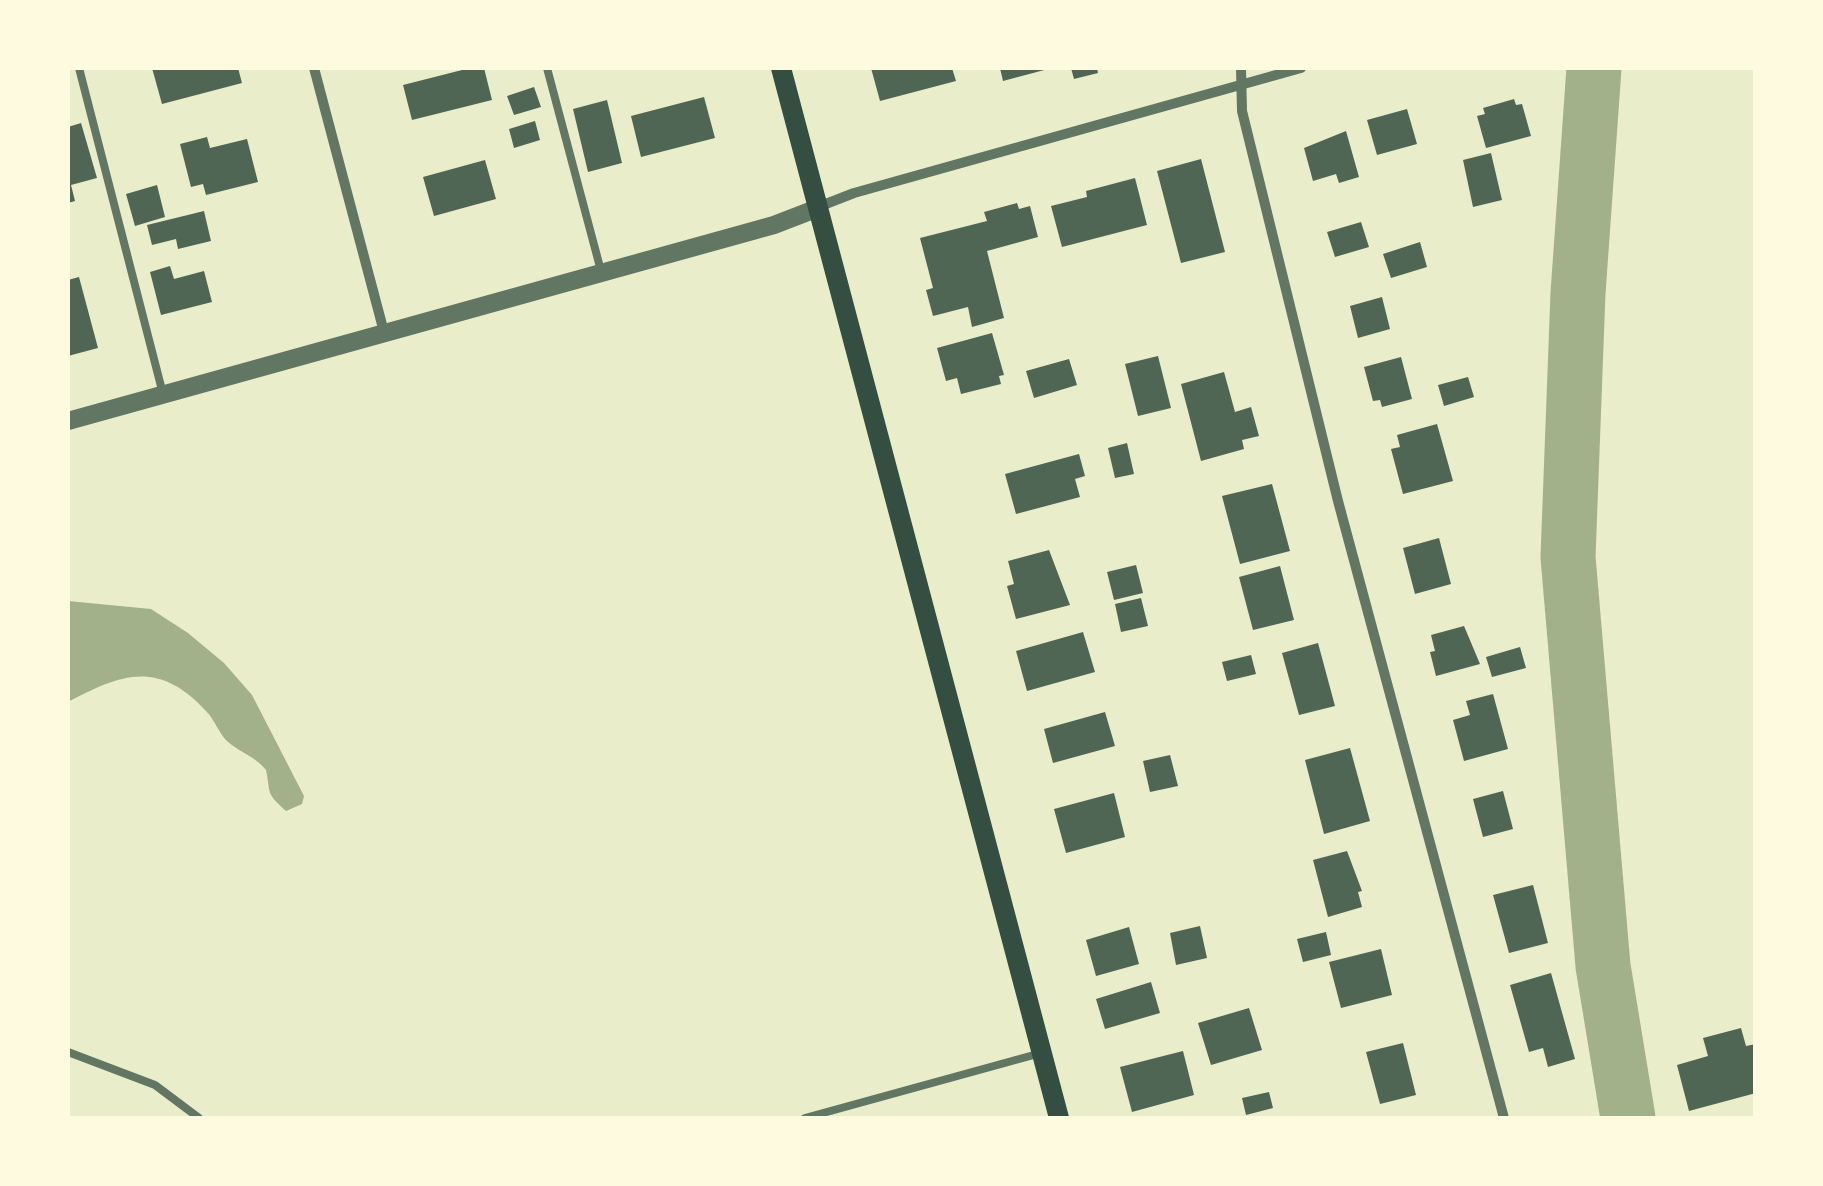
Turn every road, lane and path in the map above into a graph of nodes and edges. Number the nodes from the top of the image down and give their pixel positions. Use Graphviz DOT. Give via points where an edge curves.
graph roads {
  1 [pos="79,68"];
  2 [pos="314,68"];
  3 [pos="547,68"];
  4 [pos="781,68"];
  5 [pos="1241,68"];
  6 [pos="1301,68"];
  7 [pos="1241,84"];
  8 [pos="818,208"];
  9 [pos="601,273"];
  10 [pos="384,332"];
  11 [pos="163,394"];
  12 [pos="68,421"];
  13 [pos="68,1052"];
  14 [pos="1042,1053"];
  15 [pos="199,1118"];
  16 [pos="805,1118"];
  17 [pos="1059,1118"];
  18 [pos="1504,1118"];
  1 -- 11 [label="lane"];
  2 -- 10 [label="street"];
  3 -- 9 [label="lane"];
  4 -- 8 [label="main road"];
  5 -- 7 [label="street"];
  6 -- 7 [label="street"];
  7 -- 8 [label="street"];
  7 -- 18 [label="street" via="1338,501"];
  8 -- 9 [label="street"];
  8 -- 14 [label="main road"];
  9 -- 10 [label="street"];
  10 -- 11 [label="street"];
  11 -- 12 [label="street"];
  13 -- 15 [label="lane" via="155,1085"];
  14 -- 16 [label="lane"];
  14 -- 17 [label="main road"];
}
